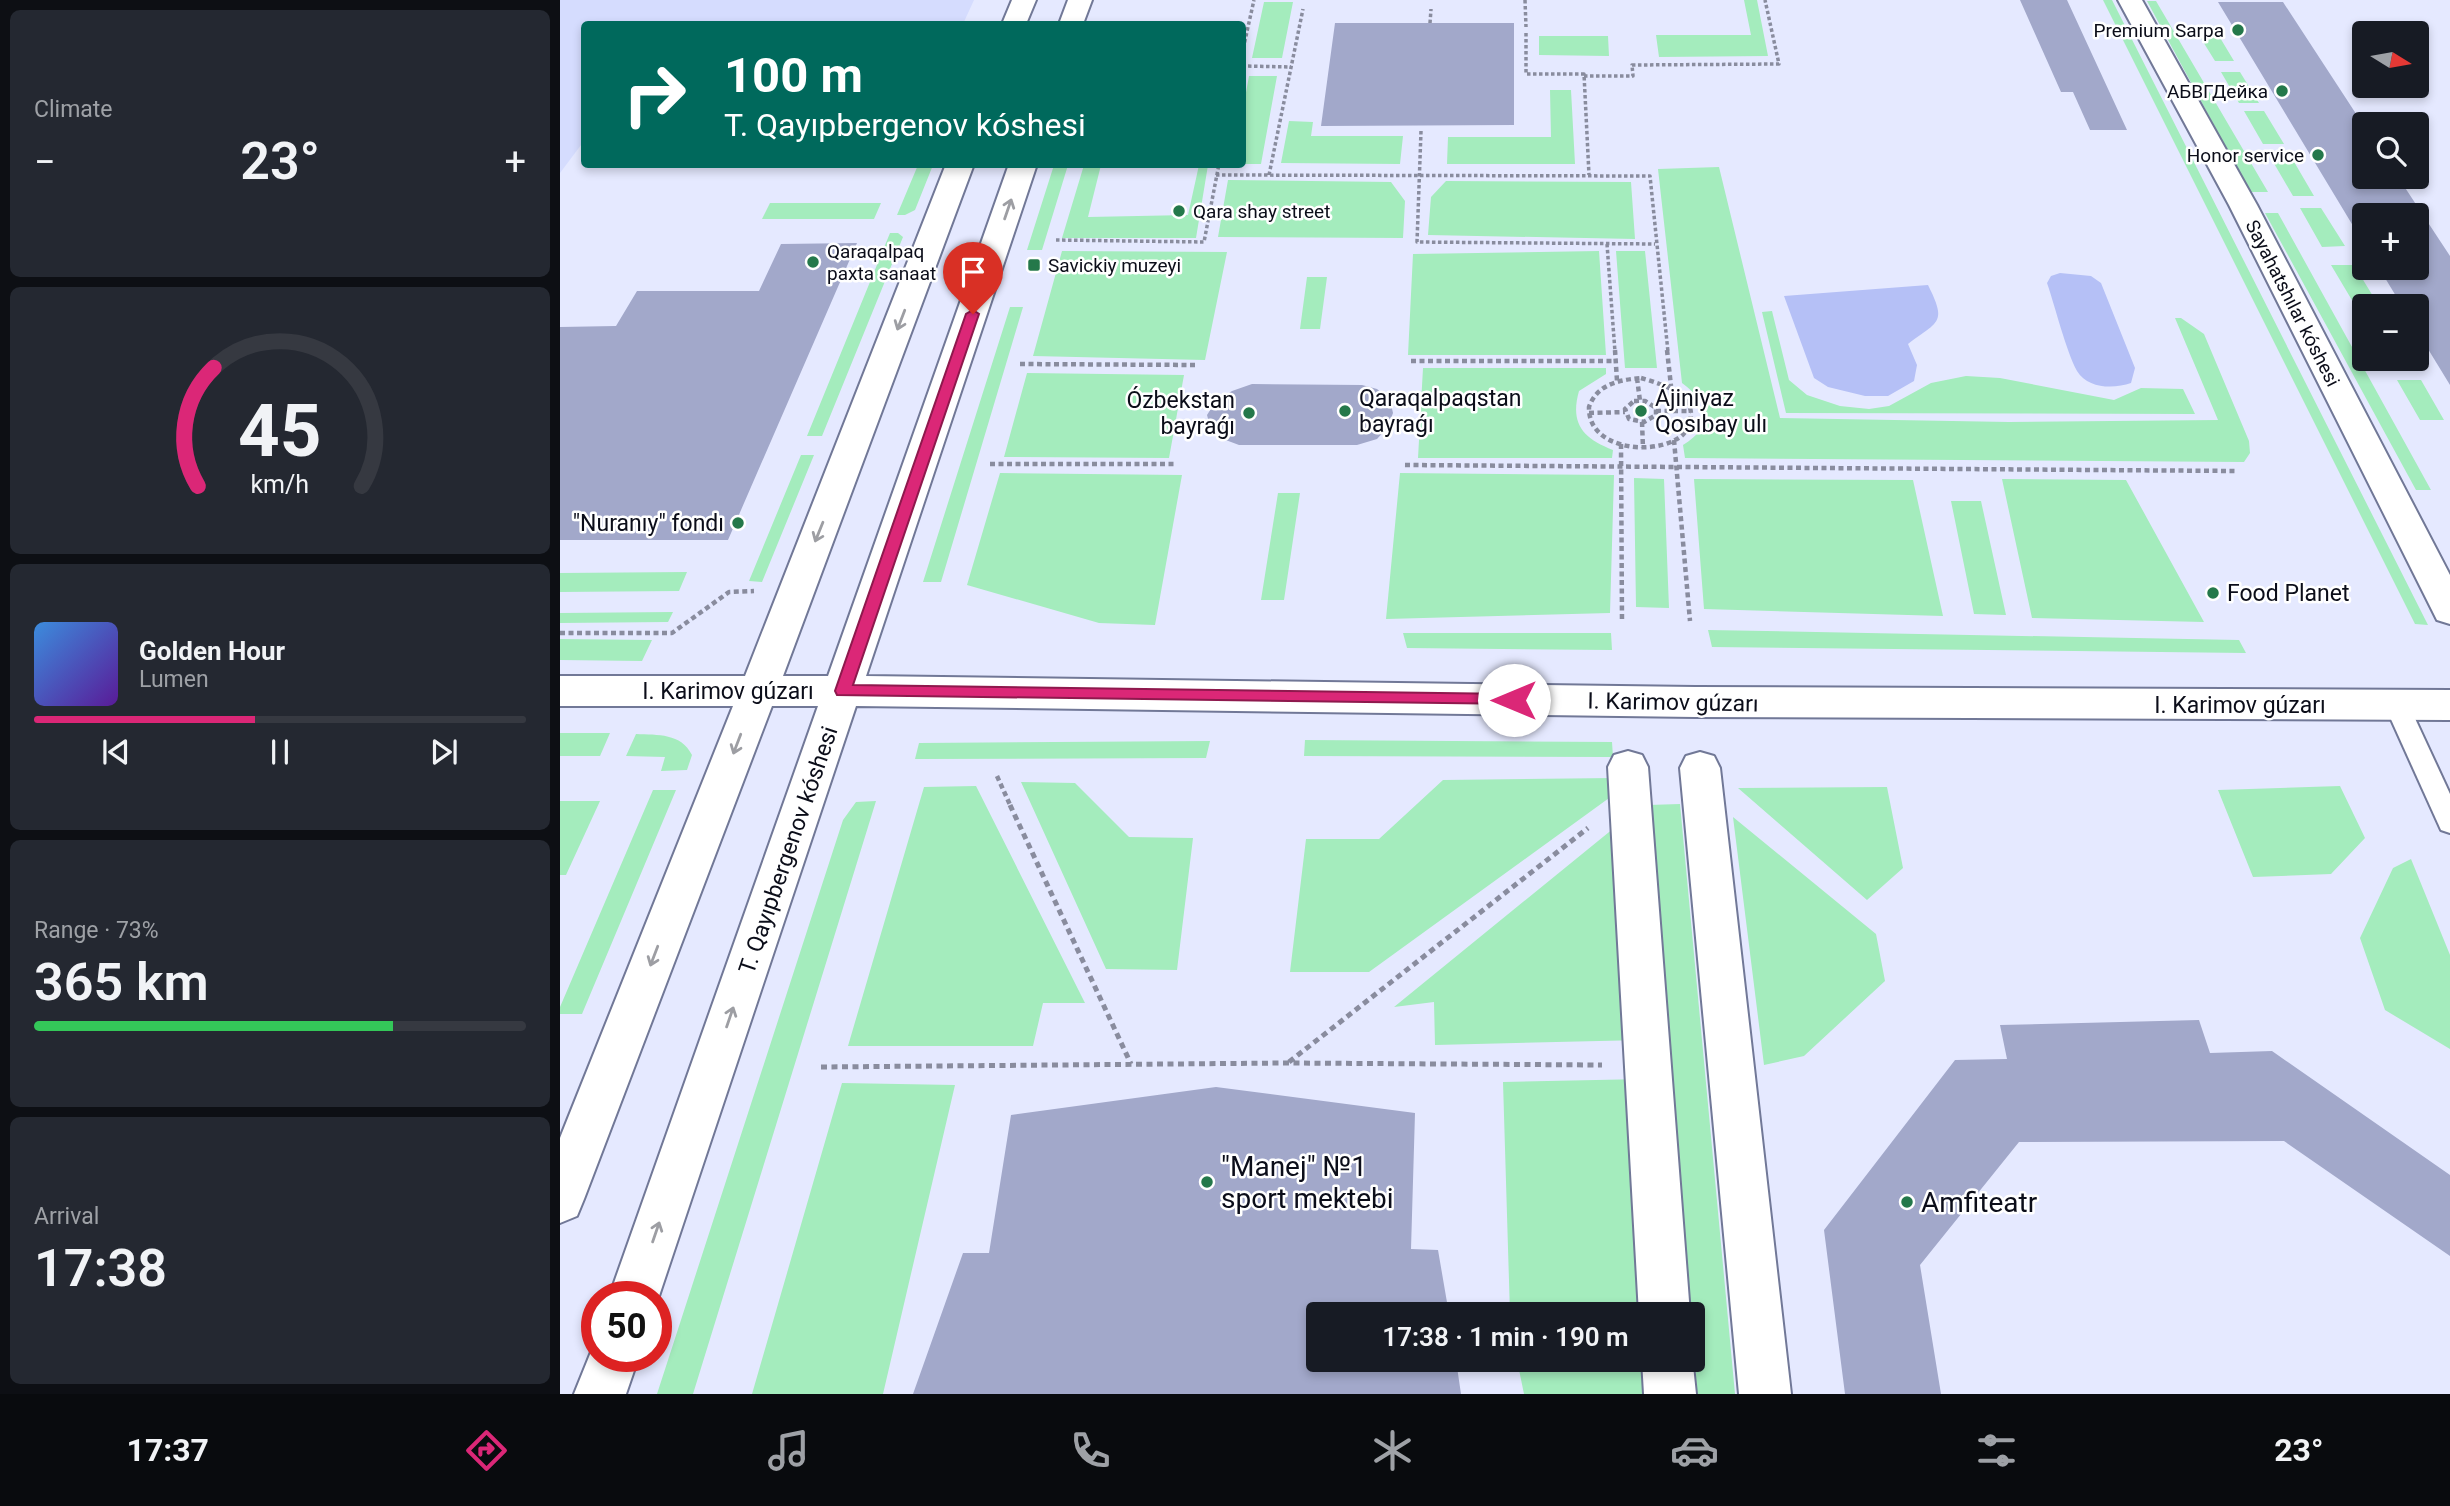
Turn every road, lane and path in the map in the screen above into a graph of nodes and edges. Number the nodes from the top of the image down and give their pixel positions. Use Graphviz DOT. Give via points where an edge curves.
graph roads {
  1 [pos="1024,0"];
  2 [pos="1080,0"];
  3 [pos="1254,0"];
  4 [pos="1525,0"];
  5 [pos="1765,0"];
  6 [pos="2130,0"];
  7 [pos="1303,9"];
  8 [pos="1431,9"];
  9 [pos="1015,21"];
  10 [pos="1072,21"];
  11 [pos="1430,23"];
  12 [pos="1526,27"];
  13 [pos="1526,33"];
  14 [pos="1246,36"];
  15 [pos="1246,66"];
  16 [pos="1291,66"];
  17 [pos="1584,76"];
  18 [pos="1422,131"];
  19 [pos="958,168"];
  20 [pos="1022,168"];
  21 [pos="1218,168"];
  22 [pos="1216,175"];
  23 [pos="1269,175"];
  24 [pos="1419,175"];
  25 [pos="1589,175"];
  26 [pos="1056,240"];
  27 [pos="1607,244"];
  28 [pos="1656,244"];
  29 [pos="1411,361"];
  30 [pos="1615,362"];
  31 [pos="1020,364"];
  32 [pos="1195,365"];
  33 [pos="1637,378"];
  34 [pos="1617,381"];
  35 [pos="1671,386"];
  36 [pos="1640,401"];
  37 [pos="1656,411"];
  38 [pos="1691,411"];
  39 [pos="1625,412"];
  40 [pos="1589,413"];
  41 [pos="1642,422"];
  42 [pos="1674,440"];
  43 [pos="1621,444"];
  44 [pos="1643,448"];
  45 [pos="990,464"];
  46 [pos="1176,464"];
  47 [pos="1405,465"];
  48 [pos="1621,467"];
  49 [pos="1676,467"];
  50 [pos="2236,471"];
  51 [pos="758,591"];
  52 [pos="2450,610"];
  53 [pos="1690,621"];
  54 [pos="1622,622"];
  55 [pos="560,633"];
  56 [pos="757,690"];
  57 [pos="560,691"];
  58 [pos="843,691"];
  59 [pos="2450,705"];
  60 [pos="2397,706"];
  61 [pos="1700,768"];
  62 [pos="997,776"];
  63 [pos="1629,781"];
  64 [pos="2450,822"];
  65 [pos="1131,1063"];
  66 [pos="1287,1063"];
  67 [pos="1648,1066"];
  68 [pos="821,1067"];
  69 [pos="560,1199"];
  70 [pos="640,1281"];
  71 [pos="1664,1302"];
  72 [pos="608,1372"];
  73 [pos="1669,1372"];
  74 [pos="600,1394"];
  75 [pos="1670,1394"];
  76 [pos="1765,1394"];
  1 -- 9 [label="main road"];
  2 -- 10 [label="main road"];
  3 -- 14 [label="path"];
  4 -- 12 [label="path"];
  5 -- 17 [label="path" via="1779,64 1632,65 1633,76"];
  6 -- 52 [label="main road, Sayahatshılar kóshesi" via="2243,205"];
  7 -- 16 [label="path"];
  8 -- 11 [label="path"];
  13 -- 17 [label="path" via="1526,74"];
  15 -- 16 [label="path"];
  16 -- 23 [label="path"];
  17 -- 25 [label="path"];
  18 -- 24 [label="path"];
  19 -- 56 [label="main road, one-way"];
  58 -- 20 [label="main road, T. Qayıpbergenov kóshesi, one-way"];
  21 -- 22 [label="path"];
  22 -- 23 [label="path"];
  22 -- 26 [label="path" via="1204,242"];
  23 -- 24 [label="path"];
  24 -- 25 [label="path"];
  24 -- 27 [label="path" via="1417,242"];
  25 -- 28 [label="path" via="1650,176"];
  27 -- 28 [label="path"];
  27 -- 30 [label="path"];
  28 -- 35 [label="path"];
  29 -- 30 [label="path"];
  30 -- 34 [label="path"];
  31 -- 32 [label="path"];
  33 -- 34 [label="path"];
  33 -- 35 [label="path"];
  33 -- 36 [label="path"];
  34 -- 40 [label="path" via="1598,391"];
  35 -- 38 [label="path" via="1682,394"];
  36 -- 37 [label="path" via="1650,403"];
  36 -- 39 [label="path" via="1627,405"];
  37 -- 38 [label="path"];
  37 -- 41 [label="path" via="1654,418"];
  38 -- 42 [label="path" via="1690,427"];
  39 -- 40 [label="path"];
  39 -- 41 [label="path" via="1629,419"];
  40 -- 43 [label="path" via="1600,434"];
  41 -- 44 [label="path"];
  42 -- 44 [label="path"];
  42 -- 49 [label="path"];
  43 -- 44 [label="path"];
  43 -- 48 [label="path"];
  45 -- 46 [label="path"];
  47 -- 48 [label="path"];
  48 -- 49 [label="path"];
  48 -- 54 [label="path"];
  49 -- 50 [label="path"];
  49 -- 53 [label="path"];
  51 -- 55 [label="path" via="729,592 672,633"];
  56 -- 57 [label="main road, I. Karimov gúzarı"];
  56 -- 58 [label="main road, I. Karimov gúzarı"];
  56 -- 69 [label="main road, one-way"];
  58 -- 60 [label="main road, I. Karimov gúzarı"];
  70 -- 58 [label="main road, T. Qayıpbergenov kóshesi, one-way"];
  59 -- 60 [label="main road, I. Karimov gúzarı"];
  60 -- 64 [label="lane"];
  61 -- 76 [label="main road"];
  62 -- 65 [label="path"];
  63 -- 66 [label="path"];
  63 -- 67 [label="main road"];
  65 -- 66 [label="path"];
  65 -- 68 [label="path"];
  66 -- 67 [label="path"];
  67 -- 71 [label="main road"];
  72 -- 74 [label="main road"];
  73 -- 75 [label="main road"];
}
